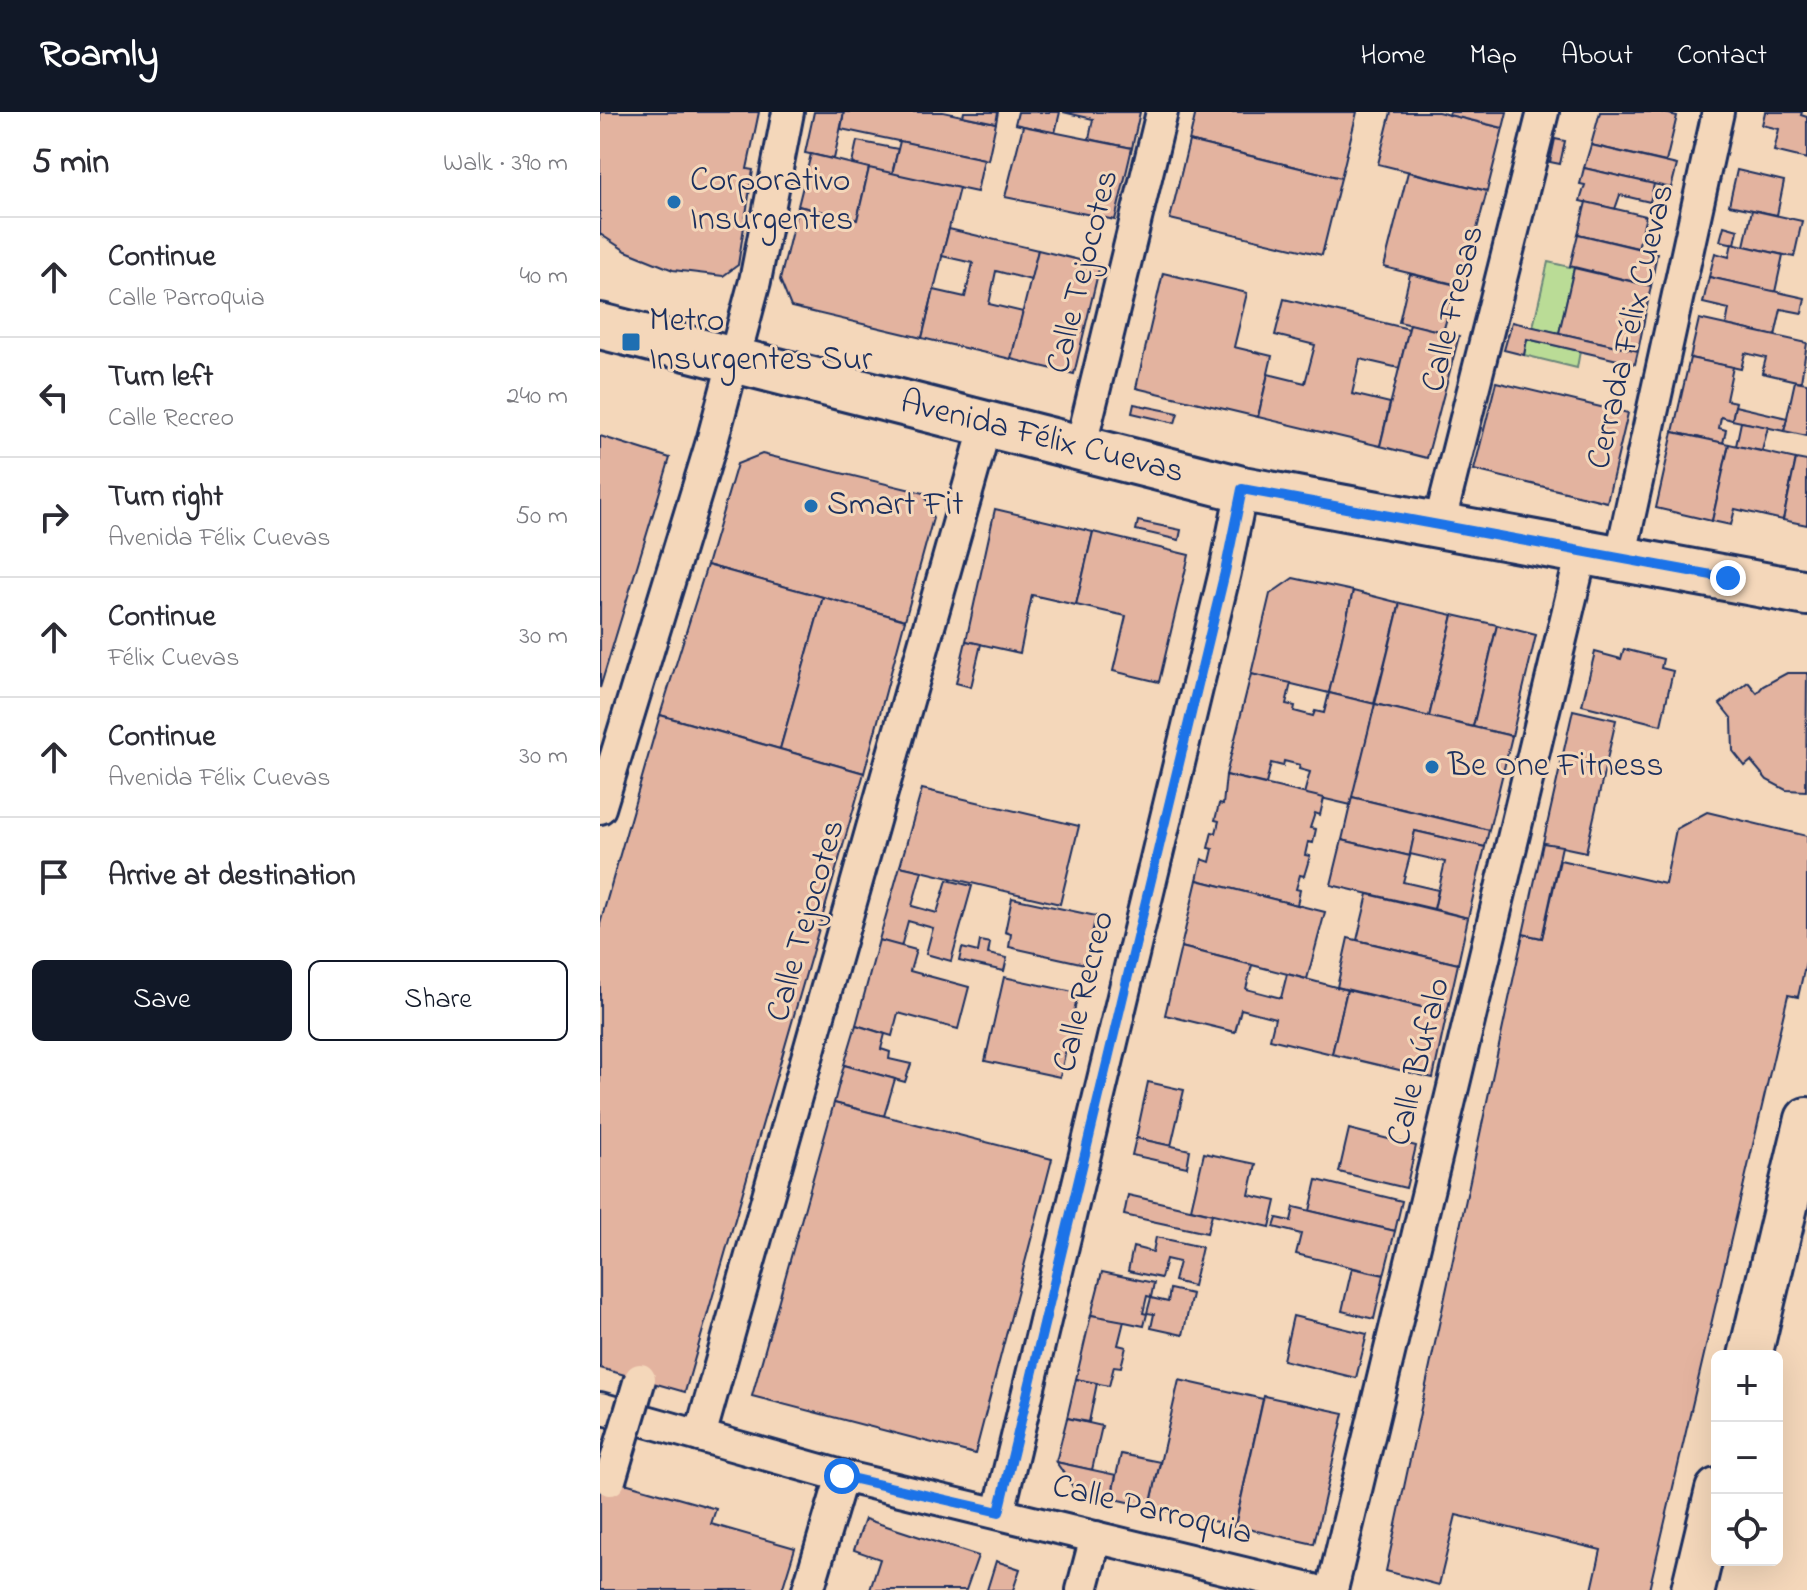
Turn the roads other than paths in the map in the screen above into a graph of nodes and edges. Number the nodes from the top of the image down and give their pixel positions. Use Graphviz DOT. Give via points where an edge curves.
graph roads {
  1 [pos="788,112"];
  2 [pos="1162,112"];
  3 [pos="1543,112"];
  4 [pos="1718,112"];
  5 [pos="600,326"];
  6 [pos="734,360"];
  7 [pos="986,425"];
  8 [pos="1080,449"];
  9 [pos="1242,489"];
  10 [pos="1439,525"];
  11 [pos="1601,555"];
  12 [pos="1807,593"];
  13 [pos="600,808"];
  14 [pos="1807,1119"];
  15 [pos="1751,1350"];
  16 [pos="640,1379"];
  17 [pos="600,1408"];
  18 [pos="700,1436"];
  19 [pos="842,1476"];
  20 [pos="610,1480"];
  21 [pos="1716,1494"];
  22 [pos="999,1512"];
  23 [pos="1096,1537"];
  24 [pos="808,1590"];
  25 [pos="1082,1590"];
  26 [pos="1314,1590"];
  27 [pos="1332,1590"];
  28 [pos="1693,1590"];
  1 -- 6 [label="street"];
  2 -- 8 [label="street, Calle Tejocotes"];
  3 -- 10 [label="street, Calle Fresas"];
  4 -- 11 [label="street, Cerrada Félix Cuevas"];
  5 -- 6 [label="main road, Avenida Félix Cuevas"];
  6 -- 7 [label="main road, Avenida Félix Cuevas"];
  6 -- 13 [label="street"];
  7 -- 8 [label="main road, Avenida Félix Cuevas"];
  7 -- 18 [label="street, Calle Tejocotes"];
  8 -- 9 [label="main road, Avenida Félix Cuevas"];
  9 -- 10 [label="main road, Avenida Félix Cuevas"];
  9 -- 22 [label="street, Calle Recreo"];
  10 -- 11 [label="main road, Avenida Félix Cuevas"];
  11 -- 12 [label="main road"];
  11 -- 27 [label="street, Calle Búfalo"];
  14 -- 15 [label="street"];
  16 -- 20 [label="street, bridge"];
  17 -- 18 [label="street, Calle Parroquia"];
  18 -- 19 [label="street, Calle Parroquia"];
  19 -- 22 [label="street, Calle Parroquia"];
  19 -- 24 [label="street"];
  21 -- 28 [label="street"];
  22 -- 23 [label="street, Calle Parroquia"];
  23 -- 25 [label="street"];
  23 -- 26 [label="street, Calle Parroquia"];
}
